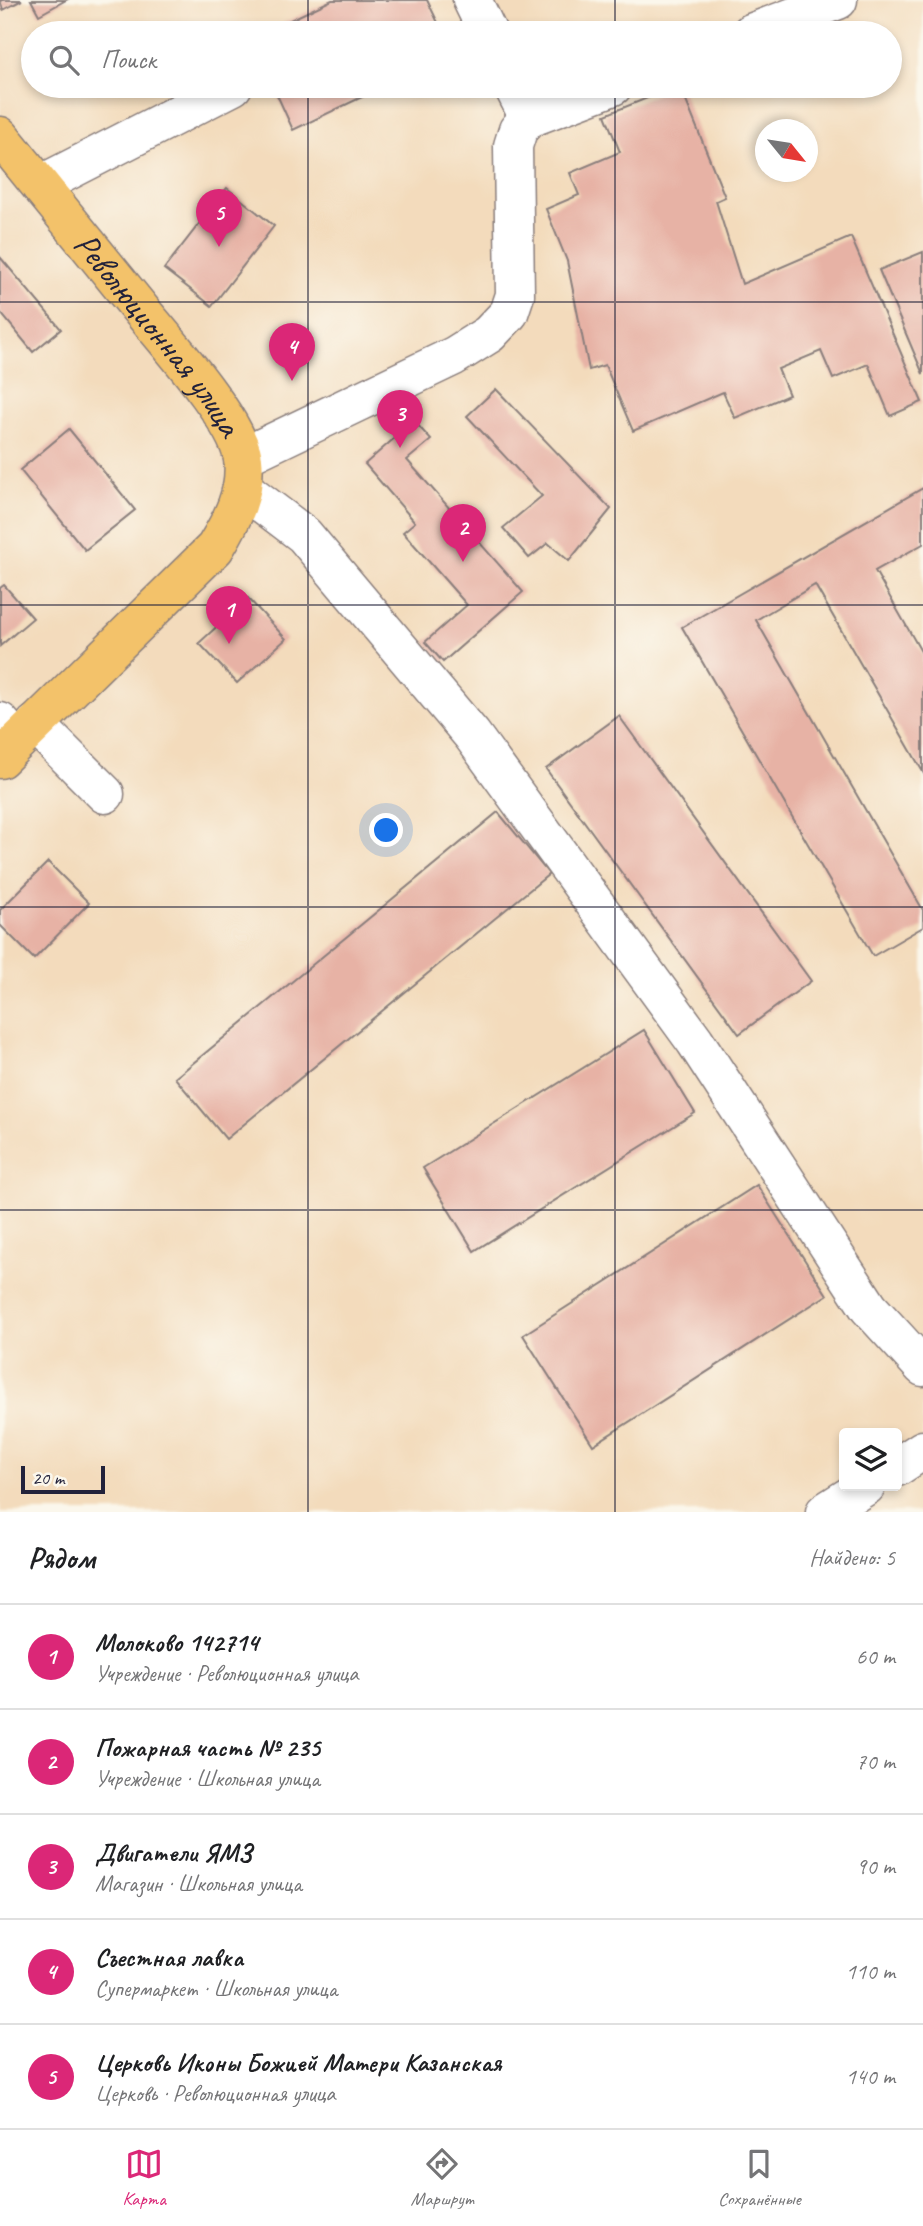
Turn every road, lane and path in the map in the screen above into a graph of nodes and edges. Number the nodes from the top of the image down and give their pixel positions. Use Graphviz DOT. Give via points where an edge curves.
graph roads {
  1 [pos="472,0"];
  2 [pos="838,0"];
  3 [pos="482,21"];
  4 [pos="783,21"];
  5 [pos="210,98"];
  6 [pos="544,98"];
  7 [pos="521,102"];
  8 [pos="0,136"];
  9 [pos="40,185"];
  10 [pos="243,472"];
  11 [pos="13,736"];
  12 [pos="105,794"];
  13 [pos="923,1367"];
  14 [pos="923,1450"];
  15 [pos="902,1464"];
  16 [pos="858,1491"];
  17 [pos="825,1512"];
  1 -- 3 [label="street"];
  2 -- 4 [label="street"];
  5 -- 9 [label="street"];
  6 -- 7 [label="street"];
  7 -- 10 [label="street" via="513,146 515,295 509,313 489,334 454,356"];
  8 -- 9 [label="main road, Революционная улица"];
  9 -- 10 [label="main road, Революционная улица" via="231,427"];
  10 -- 11 [label="main road, Революционная улица" via="233,518 215,548"];
  10 -- 13 [label="street" via="304,536 472,735 695,1041 869,1308"];
  11 -- 12 [label="street"];
  14 -- 15 [label="street"];
  16 -- 17 [label="street"];
}
